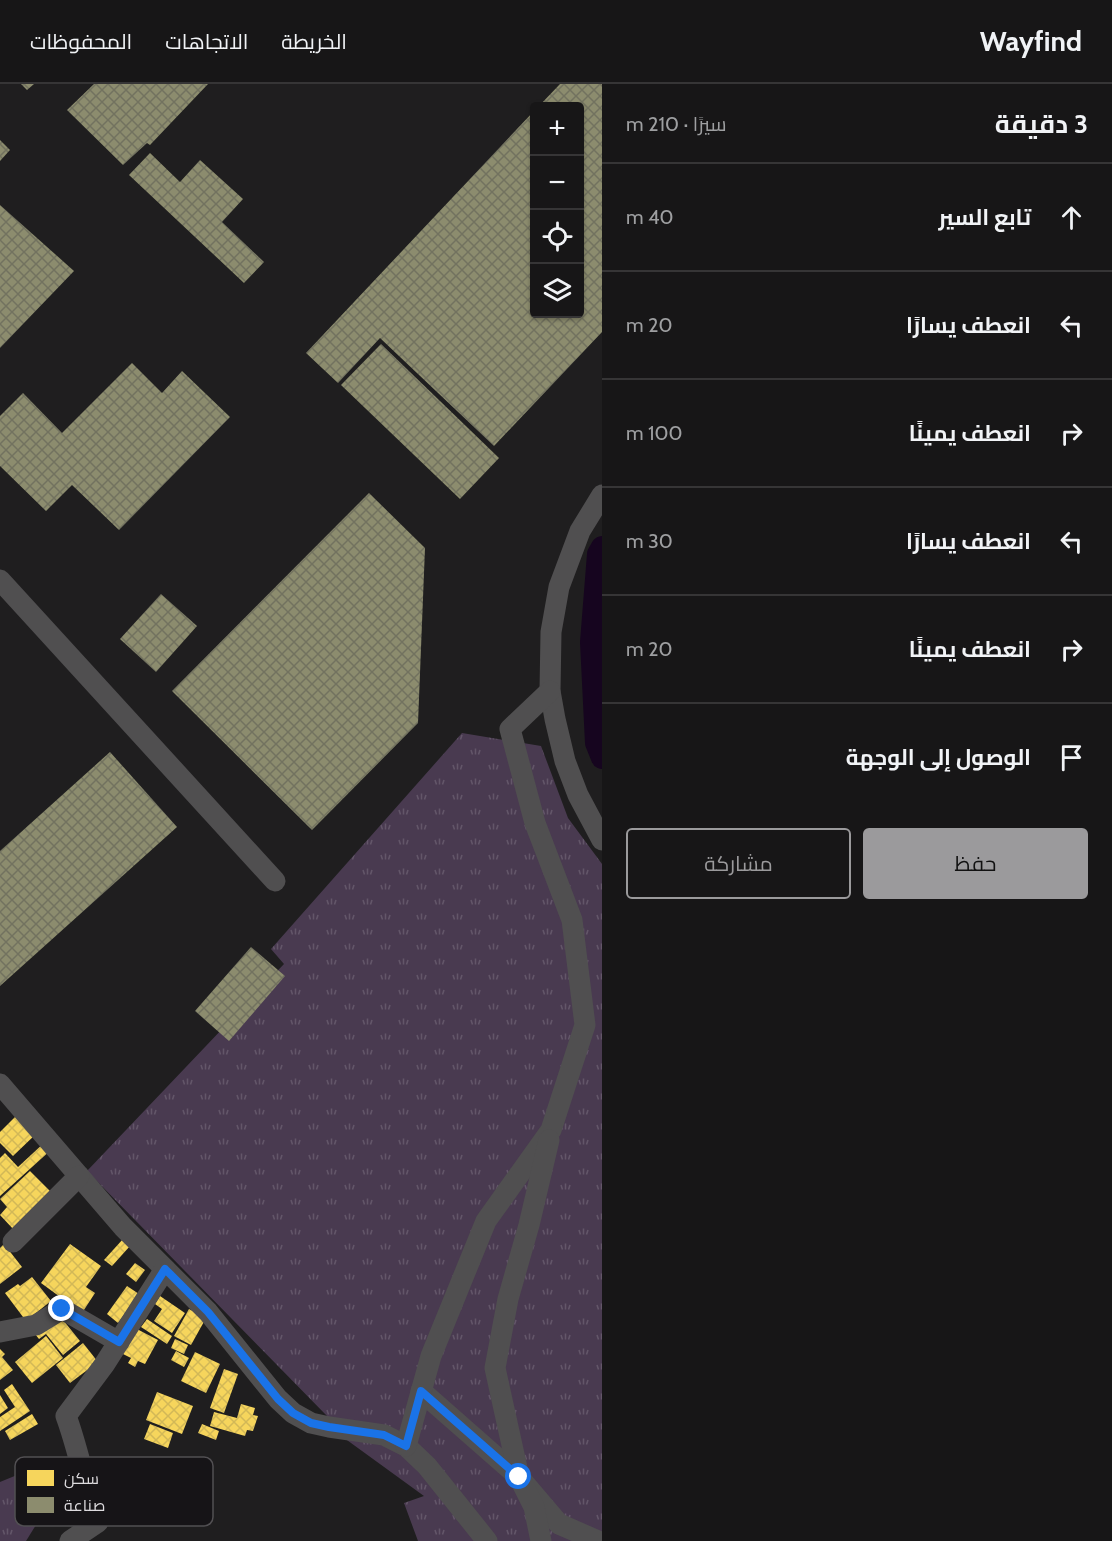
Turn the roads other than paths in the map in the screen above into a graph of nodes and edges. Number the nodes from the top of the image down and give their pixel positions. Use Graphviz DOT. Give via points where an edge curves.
graph roads {
  1 [pos="602,495"];
  2 [pos="0,580"];
  3 [pos="550,691"];
  4 [pos="602,840"];
  5 [pos="275,881"];
  6 [pos="0,1084"];
  7 [pos="551,1130"];
  8 [pos="79,1176"];
  9 [pos="13,1242"];
  10 [pos="165,1269"];
  11 [pos="0,1332"];
  12 [pos="119,1342"];
  13 [pos="421,1391"];
  14 [pos="406,1446"];
  15 [pos="79,1457"];
  16 [pos="519,1477"];
  17 [pos="93,1526"];
  18 [pos="70,1541"];
  19 [pos="488,1541"];
  20 [pos="541,1541"];
  21 [pos="598,1541"];
  1 -- 3 [label="street" via="580,531 559,587 551,632"];
  2 -- 5 [label="street"];
  3 -- 4 [label="street" via="565,761"];
  3 -- 7 [label="street" via="510,729 536,823 572,920 585,1025"];
  6 -- 8 [label="street"];
  7 -- 13 [label="street" via="486,1221 431,1356"];
  7 -- 16 [label="street" via="508,1299 495,1368"];
  8 -- 9 [label="street"];
  8 -- 10 [label="street"];
  10 -- 12 [label="street"];
  10 -- 14 [label="street" via="208,1312 293,1413 311,1423 384,1435"];
  11 -- 12 [label="street" via="36,1324 62,1309"];
  12 -- 15 [label="street" via="66,1416"];
  13 -- 14 [label="street"];
  13 -- 16 [label="street"];
  14 -- 19 [label="street"];
  16 -- 20 [label="street" via="534,1508"];
  16 -- 21 [label="street" via="559,1524"];
  17 -- 18 [label="street"];
}
